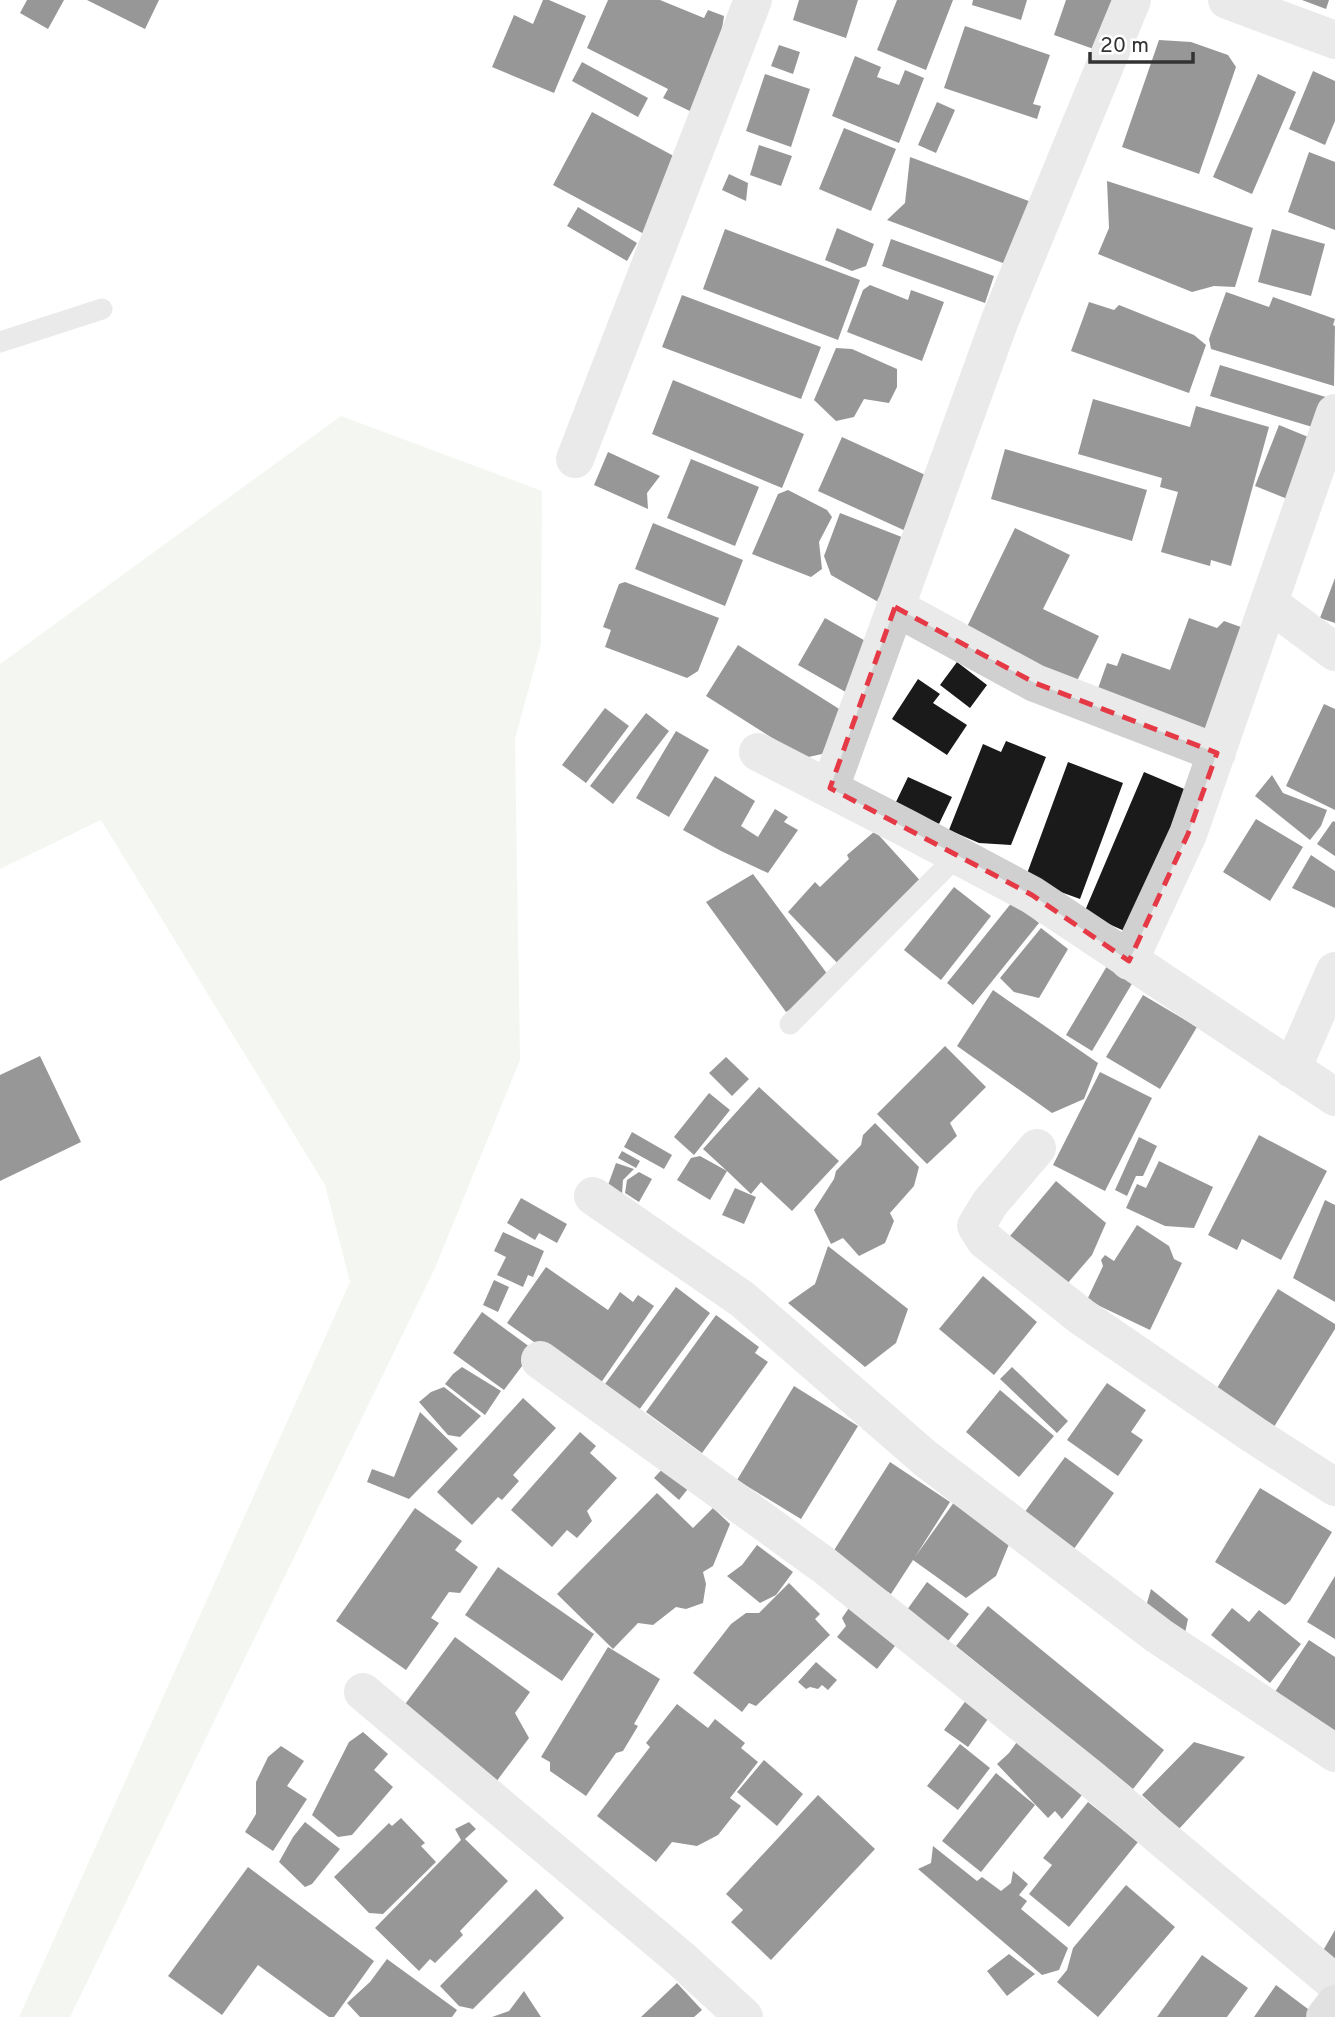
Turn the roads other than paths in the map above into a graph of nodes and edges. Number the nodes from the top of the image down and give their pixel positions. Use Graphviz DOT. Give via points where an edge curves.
graph roads {
  1 [pos="753,0"];
  2 [pos="1132,0"];
  3 [pos="1227,0"];
  4 [pos="1335,40"];
  5 [pos="102,309"];
  6 [pos="0,342"];
  7 [pos="1335,413"];
  8 [pos="575,459"];
  9 [pos="1269,603"];
  10 [pos="895,607"];
  11 [pos="1335,652"];
  12 [pos="758,752"];
  13 [pos="1217,753"];
  14 [pos="830,788"];
  15 [pos="958,855"];
  16 [pos="1129,961"];
  17 [pos="1335,971"];
  18 [pos="790,1024"];
  19 [pos="1292,1069"];
  20 [pos="1335,1097"];
  21 [pos="1037,1148"];
  22 [pos="593,1196"];
  23 [pos="540,1360"];
  24 [pos="1335,1487"];
  25 [pos="363,1692"];
  26 [pos="1335,1753"];
  27 [pos="1335,1983"];
  28 [pos="1335,2004"];
  29 [pos="744,2017"];
  30 [pos="1325,2017"];
  1 -- 8 [label="street"];
  2 -- 10 [label="street" via="1000,320"];
  3 -- 4 [label="street"];
  5 -- 6 [label="lane"];
  7 -- 9 [label="street"];
  9 -- 11 [label="street"];
  9 -- 13 [label="street"];
  10 -- 13 [label="street" via="1035,683"];
  10 -- 14 [label="street"];
  12 -- 14 [label="street"];
  13 -- 16 [label="street" via="1188,834"];
  14 -- 15 [label="street"];
  15 -- 16 [label="street" via="1031,895"];
  15 -- 18 [label="lane"];
  16 -- 19 [label="street"];
  17 -- 19 [label="street"];
  19 -- 20 [label="street"];
  21 -- 24 [label="street" via="976,1226 985,1240 1082,1317"];
  22 -- 26 [label="street" via="743,1299 926,1459 1159,1636"];
  23 -- 27 [label="street" via="825,1566 1089,1777"];
  25 -- 29 [label="street"];
  28 -- 30 [label="main road"];
}
